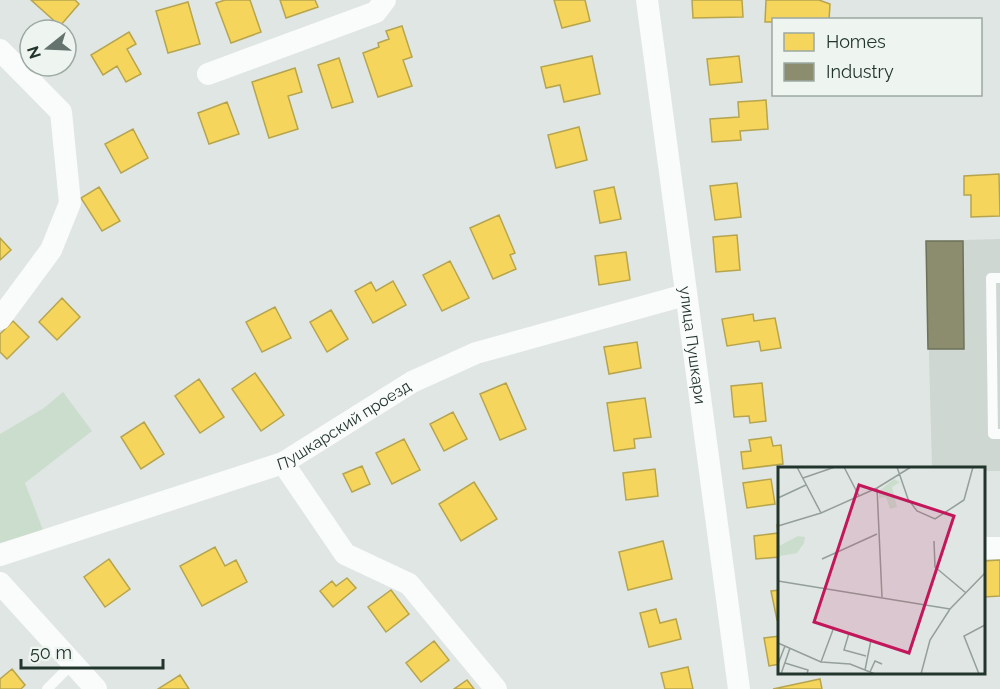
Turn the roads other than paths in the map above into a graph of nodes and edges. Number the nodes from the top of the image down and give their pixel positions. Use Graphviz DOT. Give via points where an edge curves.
graph roads {
  1 [pos="385,0"];
  2 [pos="647,0"];
  3 [pos="0,50"];
  4 [pos="208,74"];
  5 [pos="1000,278"];
  6 [pos="685,295"];
  7 [pos="0,319"];
  8 [pos="1000,434"];
  9 [pos="283,463"];
  10 [pos="0,555"];
  11 [pos="0,583"];
  12 [pos="73,663"];
  13 [pos="47,689"];
  14 [pos="96,689"];
  15 [pos="496,689"];
  16 [pos="739,689"];
  1 -- 4 [label="street" via="376,12"];
  2 -- 6 [label="street, улица Пушкари"];
  3 -- 7 [label="street" via="61,112 70,203 51,250"];
  5 -- 8 [label="lane" via="991,278 993,434"];
  6 -- 9 [label="street, Пушкарский проезд" via="476,353 412,382"];
  6 -- 16 [label="street, улица Пушкари"];
  9 -- 10 [label="street, Пушкарский проезд"];
  9 -- 15 [label="street" via="345,554 409,584"];
  11 -- 12 [label="street"];
  12 -- 13 [label="lane"];
  12 -- 14 [label="street"];
}
